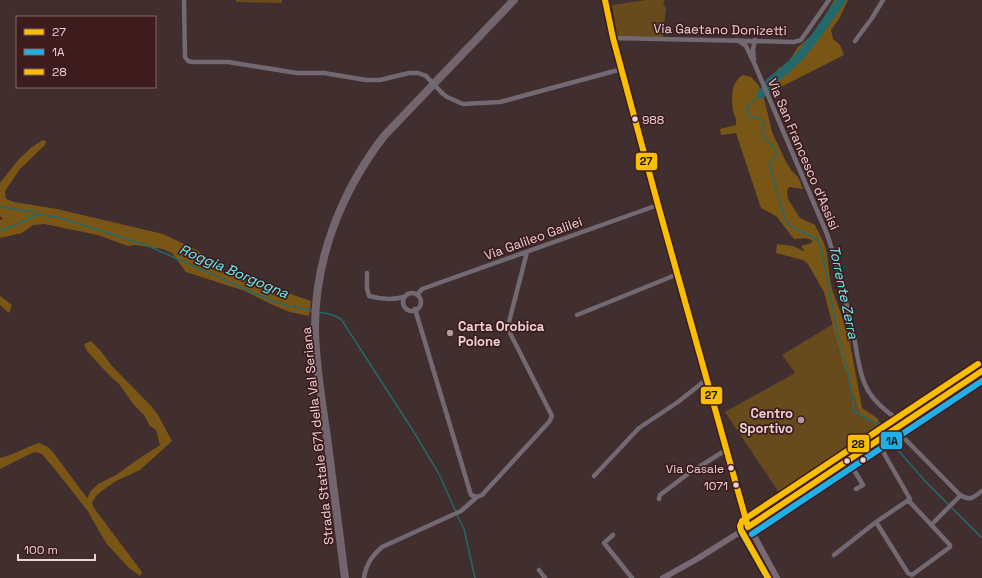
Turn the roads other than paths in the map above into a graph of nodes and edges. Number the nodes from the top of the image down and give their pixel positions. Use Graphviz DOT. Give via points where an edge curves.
graph roads {
  1 [pos="184,0"];
  2 [pos="514,0"];
  3 [pos="605,0"];
  4 [pos="830,0"];
  5 [pos="883,0"];
  6 [pos="613,38"];
  7 [pos="737,40"];
  8 [pos="756,40"];
  9 [pos="855,41"];
  10 [pos="755,65"];
  11 [pos="622,69"];
  12 [pos="658,204"];
  13 [pos="527,252"];
  14 [pos="367,273"];
  15 [pos="678,274"];
  16 [pos="417,295"];
  17 [pos="404,297"];
  18 [pos="415,309"];
  19 [pos="577,315"];
  20 [pos="982,371"];
  21 [pos="707,379"];
  22 [pos="902,424"];
  23 [pos="895,429"];
  24 [pos="877,441"];
  25 [pos="726,450"];
  26 [pos="848,460"];
  27 [pos="594,476"];
  28 [pos="856,489"];
  29 [pos="982,491"];
  30 [pos="961,495"];
  31 [pos="477,497"];
  32 [pos="659,500"];
  33 [pos="908,500"];
  34 [pos="876,522"];
  35 [pos="931,525"];
  36 [pos="748,527"];
  37 [pos="613,536"];
  38 [pos="834,555"];
  39 [pos="539,570"];
  40 [pos="346,578"];
  41 [pos="364,578"];
  42 [pos="546,578"];
  43 [pos="632,578"];
  44 [pos="663,578"];
  45 [pos="777,578"];
  1 -- 11 [label="street, bridge" via="185,57 193,62 228,62 366,80 380,80 409,73 418,74 426,76 447,97 463,104 500,102"];
  2 -- 40 [label="highway, Strada Statale 671 della Val Seriana" via="396,121 366,160 346,196 324,259 316,302 315,330"];
  3 -- 6 [label="street"];
  4 -- 8 [label="street, Via Gaetano Donizetti" via="801,40"];
  5 -- 9 [label="street"];
  6 -- 7 [label="street, Via Gaetano Donizetti"];
  6 -- 11 [label="street"];
  7 -- 8 [label="street, Via Gaetano Donizetti"];
  7 -- 10 [label="street, Via San Francesco d'Assisi" via="746,46"];
  8 -- 10 [label="street, Via San Francesco d'Assisi" via="753,49"];
  10 -- 22 [label="street, Via San Francesco d'Assisi" via="827,234 846,300 864,382 872,396"];
  11 -- 12 [label="street"];
  12 -- 13 [label="street, Via Galileo Galilei"];
  12 -- 15 [label="street"];
  13 -- 16 [label="street, Via Galileo Galilei" via="422,289"];
  13 -- 31 [label="street" via="509,322 510,332 552,416 498,478"];
  14 -- 17 [label="street" via="369,296"];
  15 -- 19 [label="street"];
  15 -- 21 [label="street"];
  16 -- 17 [label="street" via="410,293"];
  16 -- 18 [label="street" via="420,302"];
  17 -- 18 [label="street" via="405,307 408,310"];
  18 -- 31 [label="street" via="471,495"];
  20 -- 22 [label="street"];
  21 -- 25 [label="street"];
  21 -- 27 [label="street" via="639,428"];
  22 -- 23 [label="street"];
  23 -- 24 [label="street"];
  23 -- 30 [label="street"];
  24 -- 26 [label="street"];
  24 -- 33 [label="street" via="910,498"];
  25 -- 32 [label="street" via="689,473 660,495"];
  25 -- 36 [label="street"];
  26 -- 28 [label="street" via="863,486"];
  26 -- 36 [label="street"];
  29 -- 30 [label="street" via="966,499"];
  30 -- 35 [label="street"];
  31 -- 41 [label="street" via="461,511 382,547 373,555 366,567"];
  33 -- 34 [label="street"];
  33 -- 35 [label="street"];
  34 -- 35 [label="street" via="908,573 912,575 950,547"];
  34 -- 38 [label="street"];
  36 -- 44 [label="street"];
  36 -- 45 [label="street"];
  37 -- 43 [label="street" via="604,543"];
  39 -- 42 [label="street"];
}
